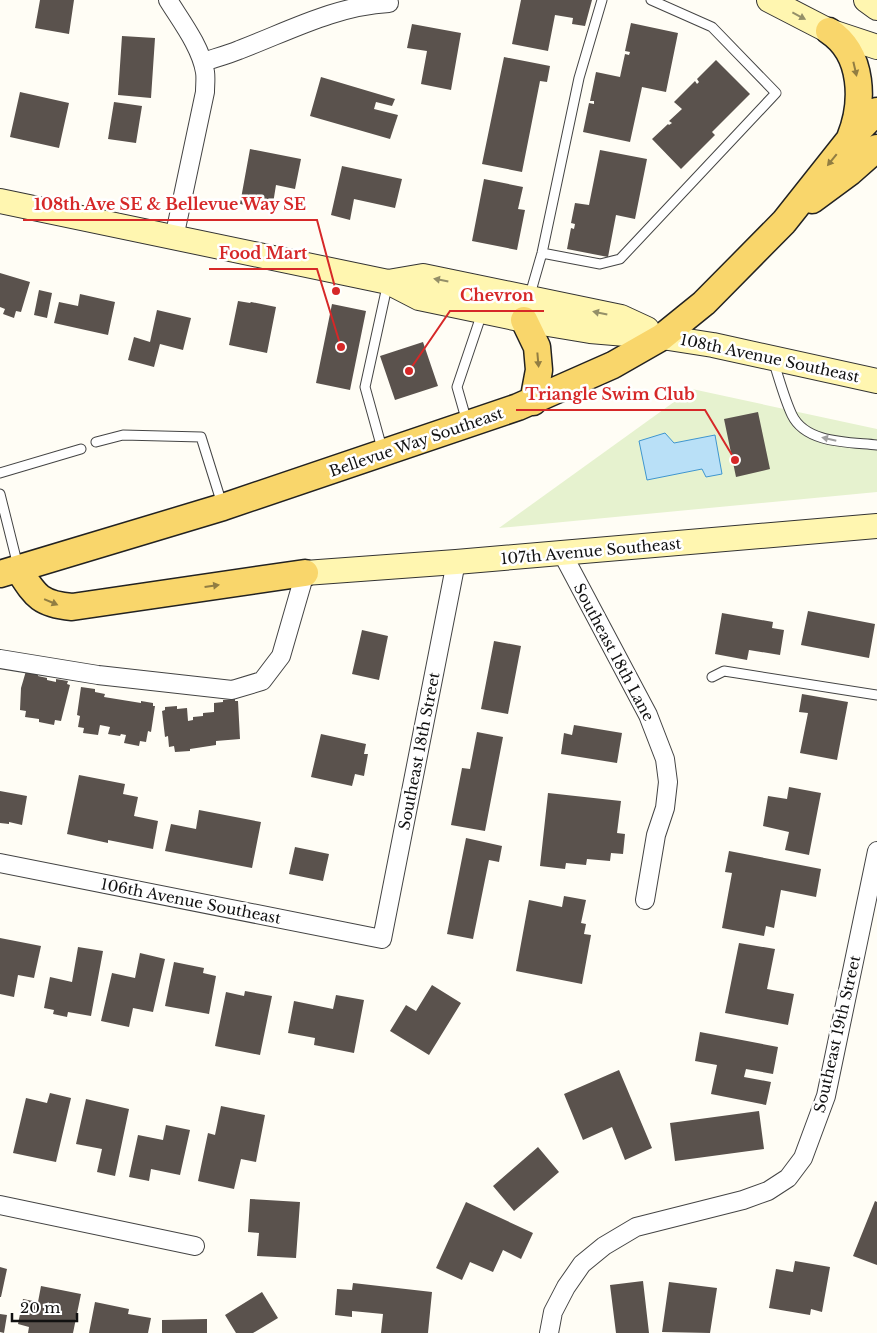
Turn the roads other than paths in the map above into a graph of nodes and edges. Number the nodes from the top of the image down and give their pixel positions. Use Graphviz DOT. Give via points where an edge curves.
graph roads {
  1 [pos="168,0"];
  2 [pos="602,0"];
  3 [pos="652,0"];
  4 [pos="769,0"];
  5 [pos="866,0"];
  6 [pos="389,3"];
  7 [pos="877,8"];
  8 [pos="829,31"];
  9 [pos="877,48"];
  10 [pos="202,62"];
  11 [pos="877,111"];
  12 [pos="849,140"];
  13 [pos="877,148"];
  14 [pos="0,202"];
  15 [pos="784,222"];
  16 [pos="174,238"];
  17 [pos="542,253"];
  18 [pos="388,282"];
  19 [pos="485,300"];
  20 [pos="527,309"];
  21 [pos="662,336"];
  22 [pos="772,358"];
  23 [pos="877,381"];
  24 [pos="533,402"];
  25 [pos="468,424"];
  26 [pos="96,442"];
  27 [pos="877,445"];
  28 [pos="81,449"];
  29 [pos="383,452"];
  30 [pos="0,473"];
  31 [pos="0,494"];
  32 [pos="223,507"];
  33 [pos="877,526"];
  34 [pos="562,553"];
  35 [pos="456,562"];
  36 [pos="9,571"];
  37 [pos="305,572"];
  38 [pos="0,659"];
  39 [pos="712,677"];
  40 [pos="877,695"];
  41 [pos="877,851"];
  42 [pos="0,863"];
  43 [pos="645,900"];
  44 [pos="382,939"];
  45 [pos="0,1206"];
  46 [pos="195,1246"];
  47 [pos="549,1333"];
  1 -- 10 [label="street" via="188,31"];
  2 -- 17 [label="lane" via="579,78"];
  3 -- 17 [label="lane" via="712,27 776,93 620,260 600,264"];
  4 -- 8 [label="street, one-way"];
  5 -- 7 [label="street"];
  6 -- 10 [label="street" via="338,11"];
  8 -- 9 [label="street"];
  8 -- 12 [label="main road, one-way" via="845,44 858,80 857,113"];
  10 -- 16 [label="street" via="206,73 205,92"];
  11 -- 12 [label="main road, Bellevue Way Southeast"];
  12 -- 15 [label="main road, Bellevue Way Southeast, one-way"];
  13 -- 15 [label="main road, Bellevue Way Southeast"];
  14 -- 16 [label="street, 108th Avenue Southeast"];
  15 -- 21 [label="main road, Bellevue Way Southeast" via="704,303"];
  16 -- 18 [label="street, 108th Avenue Southeast"];
  17 -- 20 [label="lane"];
  18 -- 19 [label="street, 108th Avenue Southeast" via="423,276"];
  18 -- 29 [label="lane" via="365,387"];
  19 -- 20 [label="street, 108th Avenue Southeast"];
  19 -- 25 [label="lane" via="456,387"];
  20 -- 21 [label="street, 108th Avenue Southeast" via="590,331"];
  20 -- 24 [label="main road, one-way" via="539,370"];
  21 -- 22 [label="street, 108th Avenue Southeast"];
  21 -- 24 [label="main road, Bellevue Way Southeast" via="613,365"];
  22 -- 23 [label="street, 108th Avenue Southeast"];
  27 -- 22 [label="lane, one-way" via="830,440 806,431 793,417"];
  24 -- 25 [label="main road, Bellevue Way Southeast"];
  25 -- 29 [label="main road, Bellevue Way Southeast"];
  26 -- 32 [label="lane" via="123,435 201,437"];
  28 -- 30 [label="lane"];
  29 -- 32 [label="main road, Bellevue Way Southeast"];
  31 -- 36 [label="lane"];
  32 -- 36 [label="main road, Bellevue Way Southeast"];
  33 -- 34 [label="street, 107th Avenue Southeast"];
  34 -- 35 [label="street, 107th Avenue Southeast"];
  34 -- 43 [label="street, Southeast 18th Lane" via="648,715 664,759 668,782 665,808 656,835"];
  35 -- 37 [label="street, 107th Avenue Southeast"];
  35 -- 44 [label="street, Southeast 18th Street"];
  36 -- 37 [label="main road, one-way" via="35,594 54,605 72,607"];
  37 -- 38 [label="street" via="281,656 262,681 232,690 98,676"];
  39 -- 40 [label="lane" via="724,671"];
  41 -- 47 [label="street, Southeast 19th Street" via="826,1096 803,1158 788,1178 768,1191 636,1227 604,1246 582,1264 566,1287 553,1312"];
  42 -- 44 [label="street, 106th Avenue Southeast"];
  45 -- 46 [label="street"];
}
